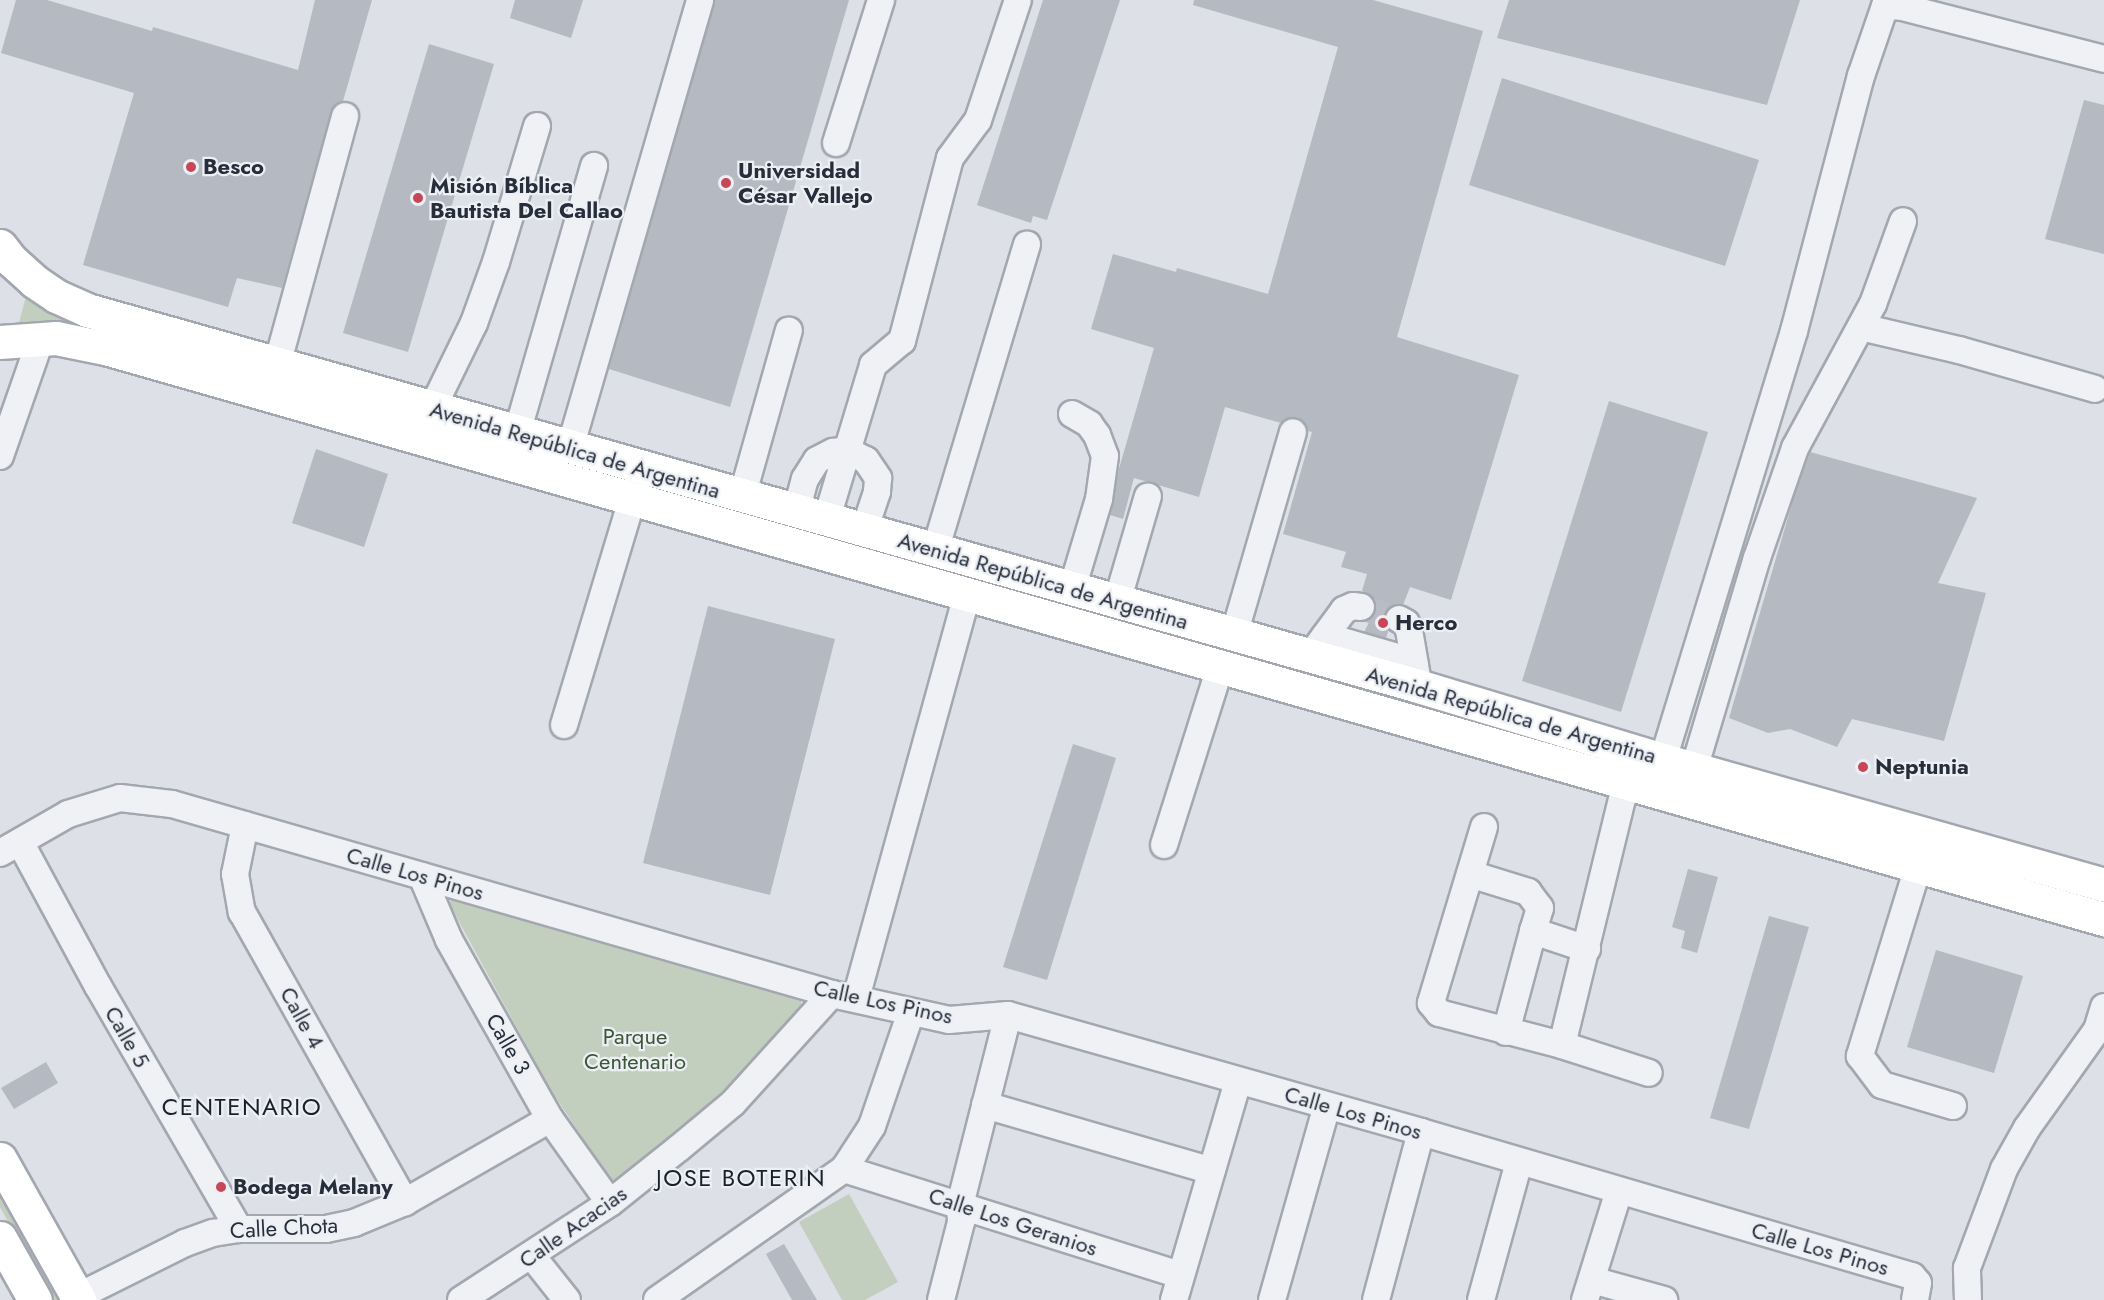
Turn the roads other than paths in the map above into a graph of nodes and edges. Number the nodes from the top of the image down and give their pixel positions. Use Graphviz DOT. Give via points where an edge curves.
graph roads {
  1 [pos="700,0"];
  2 [pos="881,0"];
  3 [pos="1018,0"];
  4 [pos="1886,3"];
  5 [pos="2104,60"];
  6 [pos="345,116"];
  7 [pos="537,126"];
  8 [pos="836,143"];
  9 [pos="594,166"];
  10 [pos="1903,220"];
  11 [pos="1027,245"];
  12 [pos="0,246"];
  13 [pos="1861,327"];
  14 [pos="789,330"];
  15 [pos="41,338"];
  16 [pos="0,342"];
  17 [pos="165,350"];
  18 [pos="277,366"];
  19 [pos="2095,390"];
  20 [pos="330,397"];
  21 [pos="432,409"];
  22 [pos="1072,414"];
  23 [pos="1293,432"];
  24 [pos="541,448"];
  25 [pos="846,450"];
  26 [pos="0,456"];
  27 [pos="637,484"];
  28 [pos="1149,496"];
  29 [pos="742,497"];
  30 [pos="811,516"];
  31 [pos="864,531"];
  32 [pos="935,551"];
  33 [pos="1072,589"];
  34 [pos="967,594"];
  35 [pos="1117,602"];
  36 [pos="1361,607"];
  37 [pos="1398,619"];
  38 [pos="1234,635"];
  39 [pos="1318,646"];
  40 [pos="1221,667"];
  41 [pos="1416,674"];
  42 [pos="564,725"];
  43 [pos="1663,760"];
  44 [pos="1694,769"];
  45 [pos="1640,786"];
  46 [pos="245,825"];
  47 [pos="1484,827"];
  48 [pos="1164,845"];
  49 [pos="10,848"];
  50 [pos="1936,861"];
  51 [pos="1470,874"];
  52 [pos="422,876"];
  53 [pos="2104,885"];
  54 [pos="2104,919"];
  55 [pos="1533,931"];
  56 [pos="1587,949"];
  57 [pos="844,996"];
  58 [pos="2104,1006"];
  59 [pos="911,1012"];
  60 [pos="1008,1015"];
  61 [pos="1506,1032"];
  62 [pos="1562,1045"];
  63 [pos="1649,1073"];
  64 [pos="1238,1081"];
  65 [pos="985,1105"];
  66 [pos="1327,1106"];
  67 [pos="1953,1106"];
  68 [pos="550,1119"];
  69 [pos="1421,1132"];
  70 [pos="0,1159"];
  71 [pos="1519,1162"];
  72 [pos="844,1169"];
  73 [pos="1212,1171"];
  74 [pos="1619,1191"];
  75 [pos="405,1202"];
  76 [pos="610,1203"];
  77 [pos="960,1205"];
  78 [pos="239,1229"];
  79 [pos="0,1238"];
  80 [pos="532,1256"];
  81 [pos="1181,1275"];
  82 [pos="1914,1288"];
  83 [pos="1589,1290"];
  84 [pos="78,1298"];
  85 [pos="35,1300"];
  86 [pos="461,1300"];
  87 [pos="567,1300"];
  88 [pos="657,1300"];
  89 [pos="940,1300"];
  90 [pos="1174,1300"];
  91 [pos="1272,1300"];
  92 [pos="1376,1300"];
  93 [pos="1481,1300"];
  94 [pos="1664,1300"];
  95 [pos="1968,1300"];
  1 -- 24 [label="street"];
  2 -- 8 [label="street"];
  3 -- 25 [label="street" via="978,120 950,158 902,341 873,365"];
  4 -- 5 [label="street"];
  4 -- 43 [label="street" via="1861,76 1794,331"];
  6 -- 18 [label="street"];
  7 -- 21 [label="street" via="482,303"];
  9 -- 24 [label="street"];
  10 -- 13 [label="street" via="1887,272"];
  11 -- 32 [label="street"];
  12 -- 17 [label="main road, Avenida República de Argentina" via="10,260 56,296"];
  13 -- 19 [label="street" via="1959,350"];
  13 -- 44 [label="street" via="1795,448 1757,558"];
  14 -- 29 [label="street"];
  15 -- 16 [label="main road, Avenida República de Argentina"];
  15 -- 17 [label="main road, Avenida República de Argentina"];
  15 -- 26 [label="street"];
  17 -- 18 [label="main road, Avenida República de Argentina"];
  17 -- 20 [label="main road, Avenida República de Argentina"];
  18 -- 20 [label="main road, Avenida República de Argentina"];
  20 -- 21 [label="main road, Avenida República de Argentina"];
  20 -- 24 [label="main road, Avenida República de Argentina"];
  21 -- 24 [label="main road, Avenida República de Argentina"];
  22 -- 33 [label="street" via="1089,424 1105,456 1099,498"];
  23 -- 38 [label="street"];
  24 -- 27 [label="main road, Avenida República de Argentina"];
  24 -- 27 [label="main road, Avenida República de Argentina"];
  25 -- 30 [label="street"];
  25 -- 31 [label="street" via="866,460 878,478"];
  27 -- 29 [label="main road, Avenida República de Argentina"];
  27 -- 34 [label="main road, Avenida República de Argentina"];
  27 -- 42 [label="street"];
  28 -- 35 [label="street"];
  29 -- 30 [label="main road, Avenida República de Argentina"];
  30 -- 31 [label="main road, Avenida República de Argentina"];
  31 -- 32 [label="main road, Avenida República de Argentina"];
  32 -- 33 [label="main road, Avenida República de Argentina"];
  33 -- 35 [label="main road, Avenida República de Argentina"];
  34 -- 40 [label="main road, Avenida República de Argentina"];
  34 -- 57 [label="street"];
  35 -- 38 [label="main road, Avenida República de Argentina"];
  36 -- 39 [label="street" via="1344,610"];
  37 -- 41 [label="street" via="1409,630"];
  38 -- 39 [label="main road, Avenida República de Argentina"];
  39 -- 41 [label="main road, Avenida República de Argentina"];
  40 -- 45 [label="main road, Avenida República de Argentina"];
  40 -- 48 [label="street"];
  41 -- 43 [label="main road, Avenida República de Argentina"];
  43 -- 44 [label="main road, Avenida República de Argentina"];
  43 -- 45 [label="street"];
  44 -- 50 [label="main road, Avenida República de Argentina"];
  45 -- 50 [label="main road, Avenida República de Argentina"];
  45 -- 56 [label="street"];
  46 -- 49 [label="street, Calle Los Pinos" via="172,804 120,798 68,814"];
  46 -- 52 [label="street, Calle Los Pinos"];
  46 -- 75 [label="street, Calle 4" via="235,874 243,912"];
  47 -- 51 [label="street"];
  49 -- 78 [label="street, Calle 5" via="98,986"];
  50 -- 53 [label="main road, Avenida República de Argentina"];
  50 -- 54 [label="main road, Avenida República de Argentina"];
  50 -- 67 [label="street" via="1860,1056 1881,1085"];
  51 -- 55 [label="street" via="1528,892 1540,908"];
  51 -- 61 [label="street" via="1431,1003 1439,1013"];
  52 -- 57 [label="street, Calle Los Pinos"];
  52 -- 68 [label="street, Calle 3" via="449,940"];
  55 -- 56 [label="street"];
  55 -- 61 [label="street"];
  56 -- 62 [label="street"];
  57 -- 59 [label="street, Calle Los Pinos"];
  57 -- 76 [label="street, Calle Acacias" via="733,1103"];
  58 -- 95 [label="street" via="2097,1030 2027,1128 2004,1169 1967,1268"];
  59 -- 60 [label="street, Calle Los Pinos" via="949,1020"];
  59 -- 72 [label="street" via="872,1126"];
  60 -- 64 [label="street, Calle Los Pinos"];
  60 -- 65 [label="street"];
  61 -- 62 [label="street"];
  62 -- 63 [label="street"];
  64 -- 66 [label="street, Calle Los Pinos"];
  64 -- 73 [label="street"];
  65 -- 73 [label="street"];
  65 -- 77 [label="street"];
  66 -- 69 [label="street, Calle Los Pinos"];
  66 -- 91 [label="street"];
  68 -- 75 [label="street, Calle Chota"];
  68 -- 76 [label="street, Calle 3"];
  69 -- 71 [label="street, Calle Los Pinos"];
  69 -- 92 [label="street"];
  70 -- 84 [label="main road"];
  71 -- 74 [label="street, Calle Los Pinos"];
  71 -- 93 [label="street"];
  72 -- 77 [label="street, Calle Los Geranios"];
  72 -- 88 [label="street"];
  73 -- 81 [label="street"];
  74 -- 82 [label="street, Calle Los Pinos"];
  74 -- 83 [label="street"];
  75 -- 78 [label="street, Calle Chota" via="354,1223 326,1229"];
  76 -- 80 [label="street, Calle Acacias"];
  77 -- 81 [label="street, Calle Los Geranios"];
  77 -- 89 [label="street" via="961,1221"];
  78 -- 84 [label="street, Calle Chota" via="185,1243"];
  79 -- 85 [label="main road"];
  80 -- 86 [label="street, Calle Acacias"];
  80 -- 87 [label="street"];
  81 -- 90 [label="street"];
  83 -- 94 [label="street"];
}
